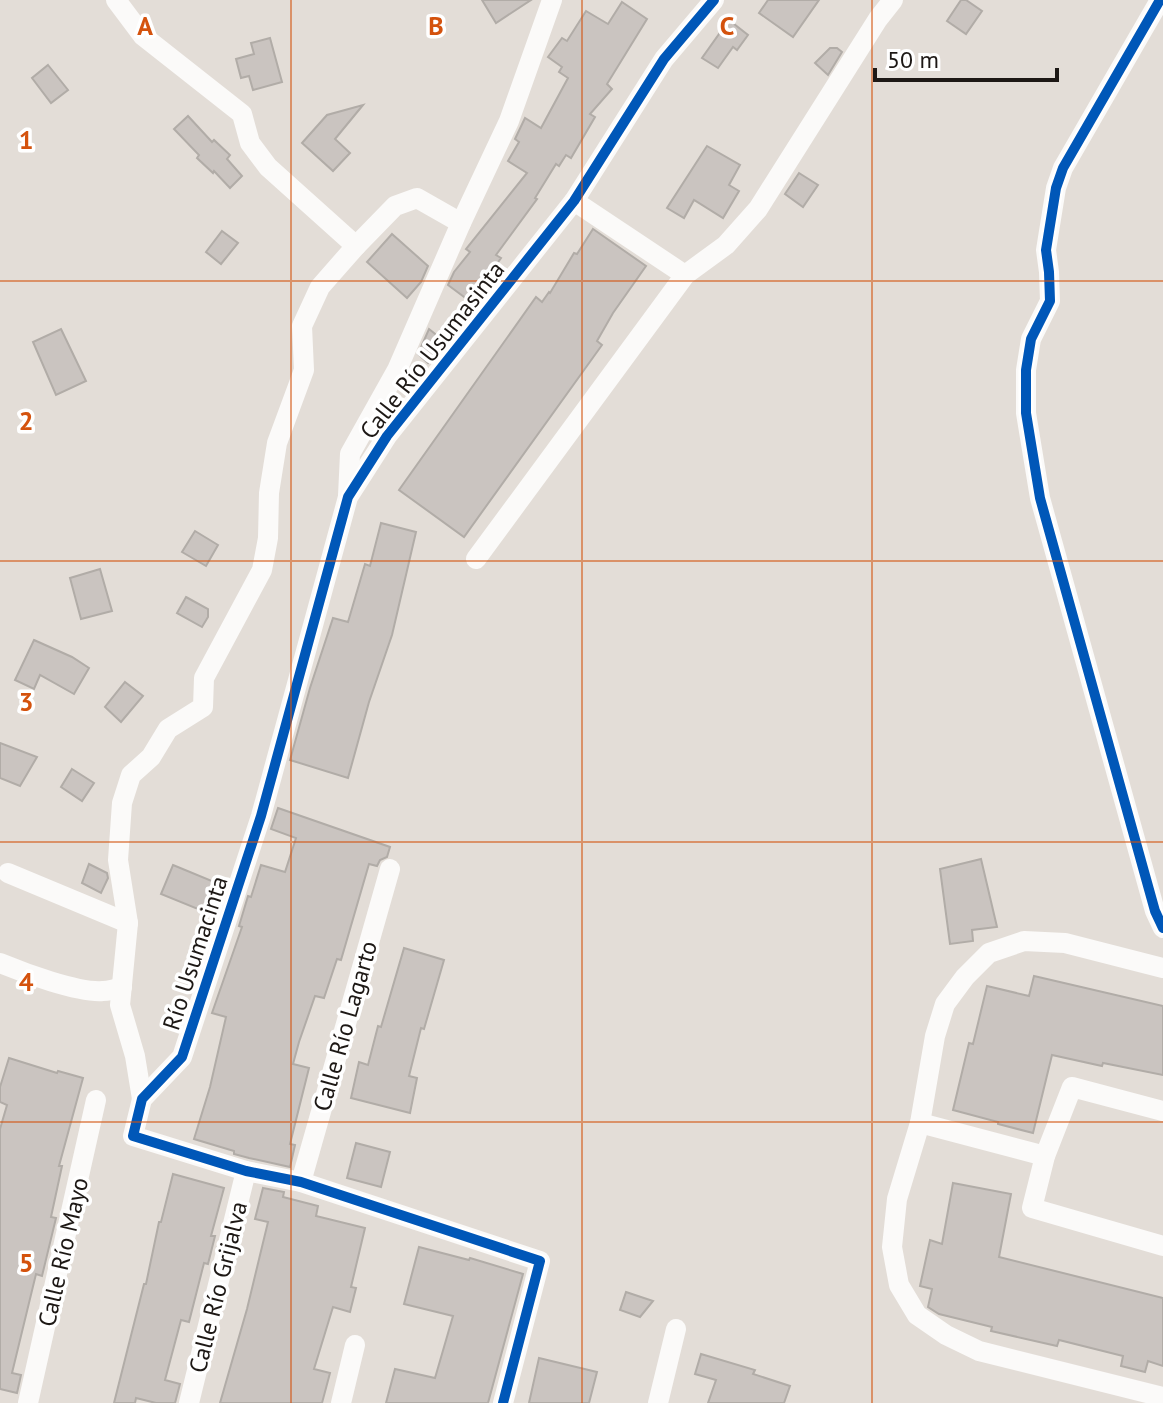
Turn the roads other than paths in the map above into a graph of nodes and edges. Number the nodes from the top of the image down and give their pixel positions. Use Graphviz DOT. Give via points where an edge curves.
graph roads {
  1 [pos="116,0"];
  2 [pos="552,0"];
  3 [pos="714,0"];
  4 [pos="893,0"];
  5 [pos="1160,0"];
  6 [pos="574,201"];
  7 [pos="461,223"];
  8 [pos="356,246"];
  9 [pos="685,275"];
  10 [pos="348,497"];
  11 [pos="476,559"];
  12 [pos="261,816"];
  13 [pos="390,869"];
  14 [pos="8,873"];
  15 [pos="128,923"];
  16 [pos="1163,928"];
  17 [pos="0,963"];
  18 [pos="1163,968"];
  19 [pos="122,987"];
  20 [pos="142,1099"];
  21 [pos="96,1100"];
  22 [pos="1163,1111"];
  23 [pos="920,1123"];
  24 [pos="1045,1156"];
  25 [pos="246,1171"];
  26 [pos="301,1182"];
  27 [pos="1163,1246"];
  28 [pos="676,1329"];
  29 [pos="355,1345"];
  30 [pos="1163,1397"];
  31 [pos="28,1403"];
  32 [pos="189,1403"];
  33 [pos="341,1403"];
  34 [pos="503,1403"];
  35 [pos="658,1403"];
  1 -- 8 [label="street" via="143,36 242,114 250,143 268,167"];
  2 -- 7 [label="street" via="509,121"];
  3 -- 6 [label="street, Calle Río Usumasinta" via="664,59"];
  4 -- 9 [label="street" via="758,209 726,245"];
  5 -- 16 [label="street" via="1056,188 1046,250 1050,301 1031,339 1026,413 1040,498"];
  6 -- 9 [label="street"];
  6 -- 10 [label="street, Calle Río Usumasinta" via="387,436"];
  7 -- 8 [label="street" via="417,198 395,206"];
  7 -- 10 [label="street" via="397,370 350,454"];
  8 -- 15 [label="street" via="320,287 302,326 304,370 277,443 262,570 204,678 203,707 168,729 151,757 131,775 122,803 118,860"];
  9 -- 11 [label="street"];
  10 -- 12 [label="street, Calle Río Usumasinta"];
  12 -- 20 [label="street, Río Usumacinta" via="182,1057"];
  13 -- 26 [label="street, Calle Río Lagarto"];
  14 -- 15 [label="street"];
  15 -- 19 [label="street"];
  17 -- 19 [label="street" via="88,990"];
  18 -- 23 [label="street" via="1065,943 1024,941 989,953 945,1004"];
  19 -- 20 [label="street" via="120,1005"];
  20 -- 25 [label="street, Río Usumacinta" via="133,1136"];
  21 -- 31 [label="street, Calle Río Mayo"];
  22 -- 24 [label="street" via="1072,1087"];
  23 -- 24 [label="street"];
  23 -- 30 [label="street" via="897,1199 892,1247 899,1285 917,1315 979,1351"];
  24 -- 27 [label="street" via="1032,1208"];
  25 -- 26 [label="street"];
  25 -- 32 [label="street, Calle Río Grijalva"];
  26 -- 34 [label="street" via="540,1261"];
  28 -- 35 [label="street"];
  29 -- 33 [label="street"];
}
